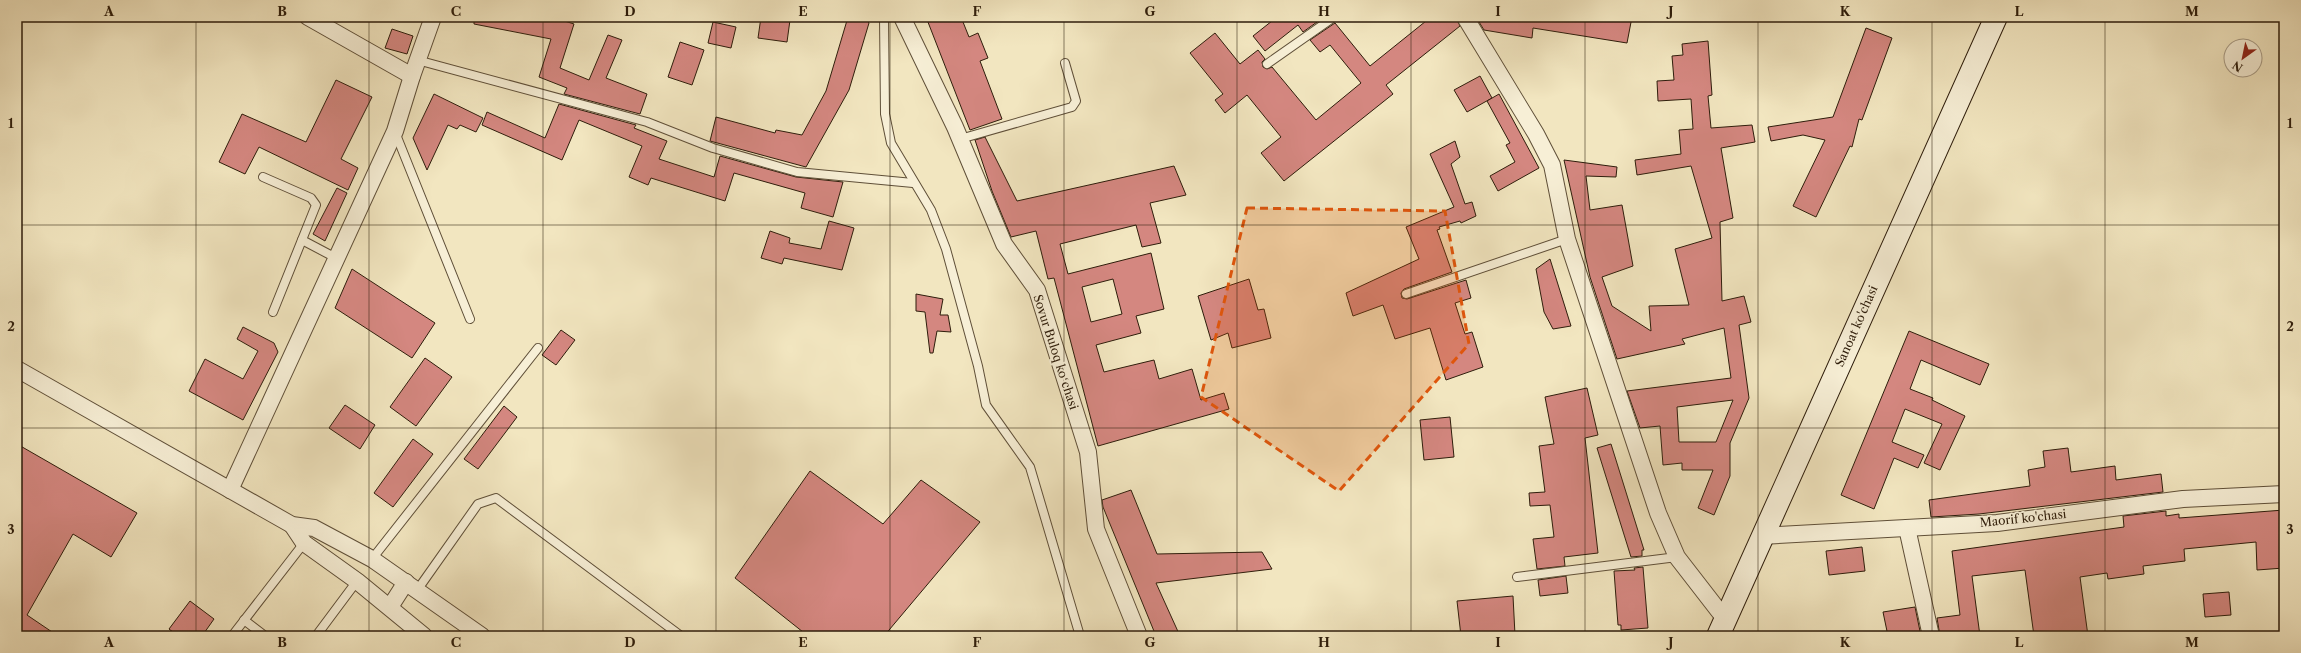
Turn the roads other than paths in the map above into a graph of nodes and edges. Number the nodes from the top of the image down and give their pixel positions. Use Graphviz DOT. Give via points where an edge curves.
graph roads {
  1 [pos="308,17"];
  2 [pos="433,17"];
  3 [pos="884,17"];
  4 [pos="902,17"];
  5 [pos="1334,17"];
  6 [pos="1465,17"];
  7 [pos="1996,17"];
  8 [pos="417,60"];
  9 [pos="1065,63"];
  10 [pos="1267,64"];
  11 [pos="412,76"];
  12 [pos="395,131"];
  13 [pos="960,138"];
  14 [pos="263,177"];
  15 [pos="913,184"];
  16 [pos="1567,239"];
  17 [pos="302,240"];
  18 [pos="338,259"];
  19 [pos="1406,294"];
  20 [pos="273,312"];
  21 [pos="470,318"];
  22 [pos="538,348"];
  23 [pos="17,369"];
  24 [pos="230,490"];
  25 [pos="2284,494"];
  26 [pos="292,525"];
  27 [pos="1907,528"];
  28 [pos="1761,536"];
  29 [pos="304,542"];
  30 [pos="1677,557"];
  31 [pos="372,559"];
  32 [pos="1517,577"];
  33 [pos="357,581"];
  34 [pos="412,586"];
  35 [pos="390,607"];
  36 [pos="244,620"];
  37 [pos="1722,628"];
  38 [pos="232,636"];
  39 [pos="265,636"];
  40 [pos="316,636"];
  41 [pos="424,636"];
  42 [pos="482,636"];
  43 [pos="681,636"];
  44 [pos="1080,636"];
  45 [pos="1139,636"];
  46 [pos="1931,636"];
  1 -- 11 [label="street"];
  2 -- 8 [label="street"];
  3 -- 15 [label="lane" via="885,114 891,143"];
  4 -- 13 [label="street, Sovur Buloq koʻchasi"];
  5 -- 10 [label="lane"];
  6 -- 16 [label="street" via="1552,165"];
  7 -- 28 [label="main road, Sanoat ko'chasi"];
  8 -- 11 [label="street"];
  8 -- 15 [label="lane" via="647,122 713,148 797,172"];
  9 -- 13 [label="lane" via="1076,101 1072,107"];
  11 -- 12 [label="street"];
  12 -- 18 [label="street"];
  12 -- 21 [label="lane"];
  13 -- 45 [label="street, Sovur Buloq koʻchasi" via="1004,244 1037,290 1088,452 1096,529"];
  14 -- 17 [label="lane" via="311,198 316,205"];
  15 -- 44 [label="lane" via="931,210 946,249 986,405 1030,467"];
  16 -- 19 [label="lane"];
  16 -- 30 [label="street" via="1658,513"];
  17 -- 18 [label="lane"];
  17 -- 20 [label="lane"];
  18 -- 24 [label="street"];
  22 -- 31 [label="lane"];
  23 -- 24 [label="street"];
  24 -- 26 [label="street"];
  25 -- 27 [label="street, Maorif ko'chasi" via="2184,499 1997,523"];
  26 -- 29 [label="street"];
  26 -- 31 [label="street" via="314,528"];
  27 -- 28 [label="street, Maorif ko'chasi"];
  27 -- 46 [label="street"];
  28 -- 37 [label="main road, Sanoat ko'chasi"];
  29 -- 33 [label="street"];
  29 -- 36 [label="lane"];
  30 -- 32 [label="lane"];
  30 -- 37 [label="street"];
  31 -- 34 [label="street"];
  33 -- 35 [label="street"];
  33 -- 40 [label="lane"];
  34 -- 35 [label="street"];
  34 -- 42 [label="street"];
  34 -- 43 [label="lane" via="478,504 496,498"];
  35 -- 41 [label="street"];
  36 -- 38 [label="lane"];
  36 -- 39 [label="lane"];
}
